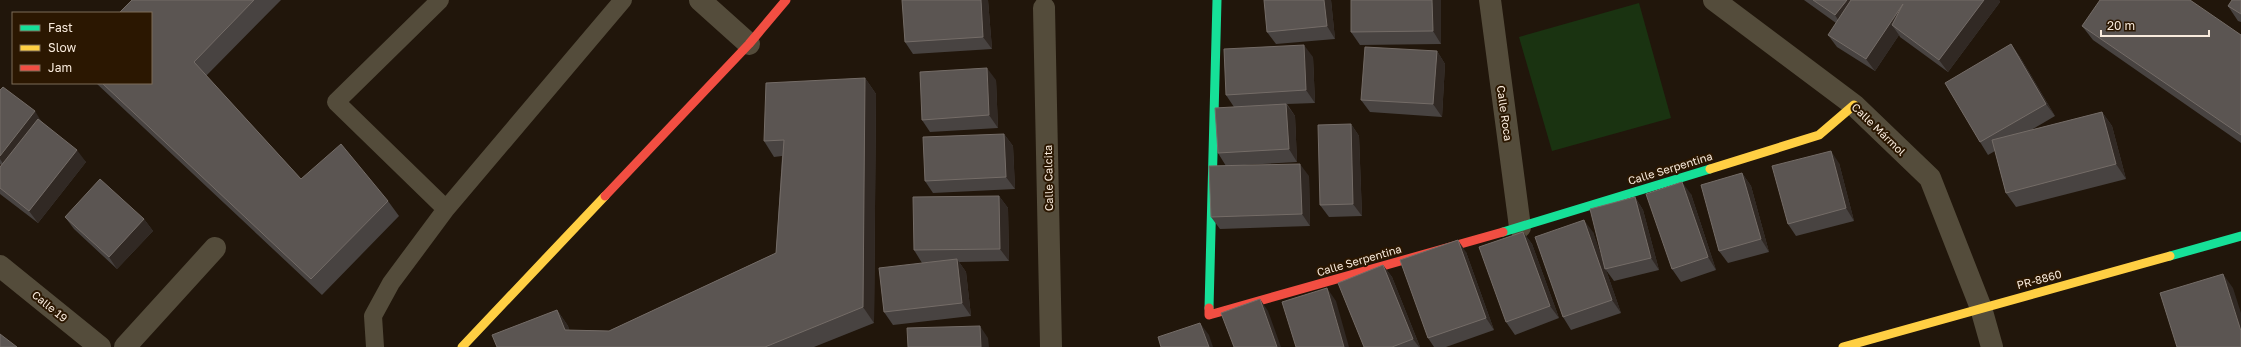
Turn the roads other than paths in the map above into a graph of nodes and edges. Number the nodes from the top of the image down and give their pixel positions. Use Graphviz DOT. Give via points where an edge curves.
graph roads {
  1 [pos="440,0"];
  2 [pos="623,0"];
  3 [pos="700,0"];
  4 [pos="786,0"];
  5 [pos="1217,0"];
  6 [pos="1490,0"];
  7 [pos="1714,0"];
  8 [pos="1044,8"];
  9 [pos="749,44"];
  10 [pos="1854,105"];
  11 [pos="446,209"];
  12 [pos="1520,227"];
  13 [pos="2241,236"];
  14 [pos="215,248"];
  15 [pos="0,266"];
  16 [pos="1981,308"];
  17 [pos="100,347"];
  18 [pos="125,347"];
  19 [pos="375,347"];
  20 [pos="462,347"];
  21 [pos="1051,347"];
  22 [pos="1843,347"];
  23 [pos="1992,347"];
  1 -- 11 [label="lane" via="336,102"];
  2 -- 11 [label="lane"];
  3 -- 9 [label="street"];
  4 -- 9 [label="street"];
  5 -- 12 [label="street, Calle Serpentina" via="1209,315"];
  6 -- 12 [label="street, Calle Roca"];
  7 -- 10 [label="street, Calle Mármol"];
  8 -- 21 [label="street, Calle Calcita"];
  9 -- 20 [label="street"];
  10 -- 12 [label="street, Calle Serpentina" via="1819,135"];
  10 -- 16 [label="street, Calle Mármol" via="1930,178"];
  11 -- 19 [label="lane" via="391,283 373,316"];
  13 -- 16 [label="street, PR-8860 / PR-8860"];
  14 -- 18 [label="street"];
  15 -- 17 [label="street, Calle 19"];
  16 -- 22 [label="street, PR-8860 / PR-8860"];
  16 -- 23 [label="street, Calle Mármol"];
}
